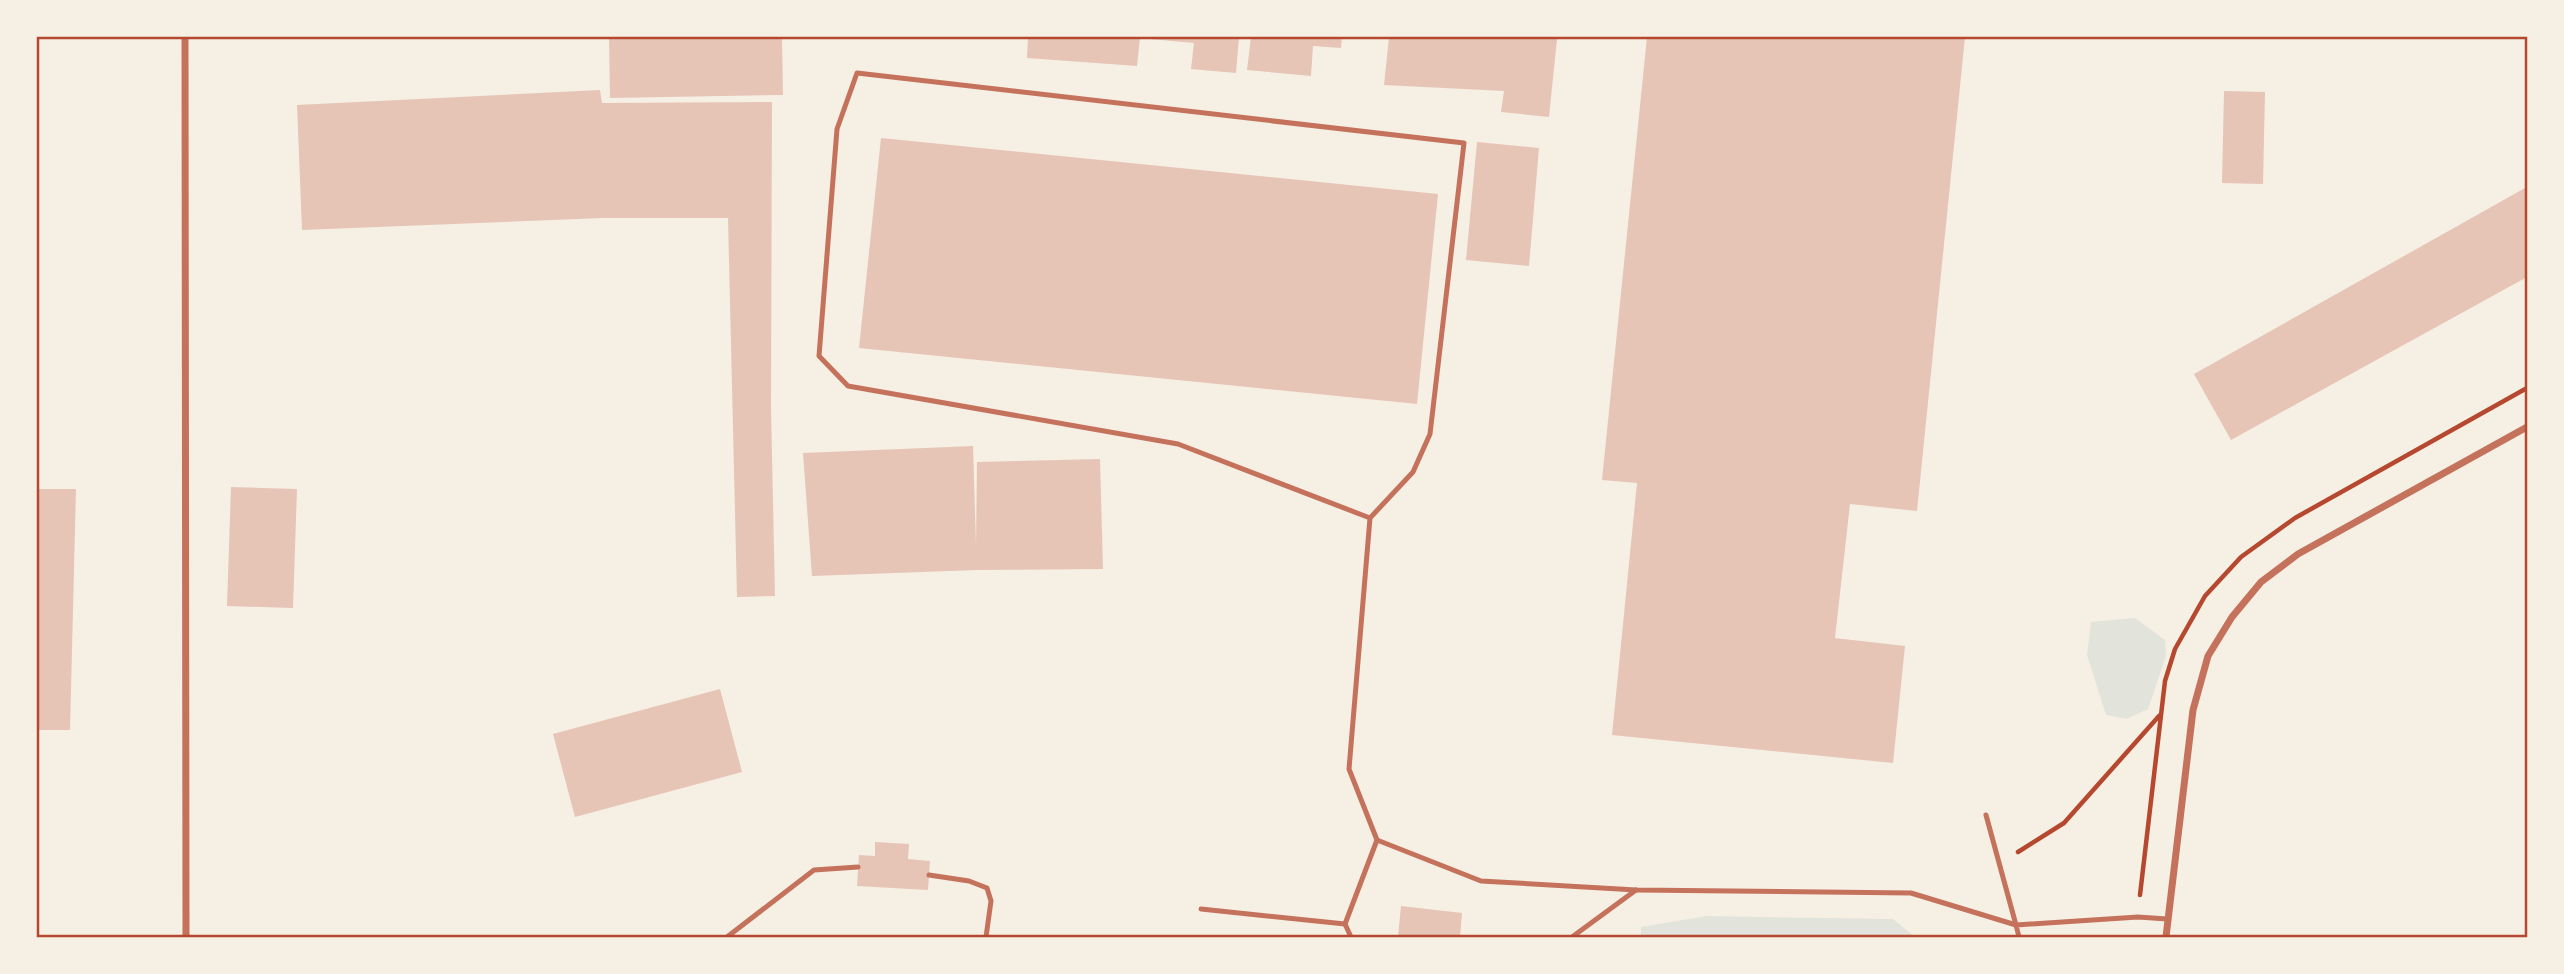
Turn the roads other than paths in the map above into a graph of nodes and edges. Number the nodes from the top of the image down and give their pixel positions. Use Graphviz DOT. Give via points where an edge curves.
graph roads {
  1 [pos="184,37"];
  2 [pos="2527,426"];
  3 [pos="1370,518"];
  4 [pos="1986,815"];
  5 [pos="1377,840"];
  6 [pos="858,867"];
  7 [pos="929,875"];
  8 [pos="1636,890"];
  9 [pos="1201,909"];
  10 [pos="2168,919"];
  11 [pos="1345,924"];
  12 [pos="2016,925"];
  13 [pos="186,937"];
  14 [pos="727,937"];
  15 [pos="986,937"];
  16 [pos="1351,937"];
  17 [pos="1572,937"];
  18 [pos="2019,937"];
  19 [pos="2166,937"];
  1 -- 13 [label="street"];
  2 -- 10 [label="street" via="2298,554 2261,582 2232,617 2208,656 2193,710"];
  3 -- 3 [label="lane" via="1413,472 1430,434 1464,143 857,73 837,129 818,356 848,386 1178,444"];
  3 -- 5 [label="lane" via="1349,769"];
  4 -- 12 [label="lane"];
  5 -- 8 [label="lane" via="1481,881"];
  5 -- 11 [label="lane"];
  6 -- 14 [label="lane" via="814,870"];
  7 -- 15 [label="lane" via="987,888"];
  8 -- 12 [label="lane" via="1911,893"];
  8 -- 17 [label="lane"];
  9 -- 11 [label="lane"];
  10 -- 12 [label="lane"];
  10 -- 19 [label="street"];
  11 -- 16 [label="lane"];
  12 -- 18 [label="lane"];
}
